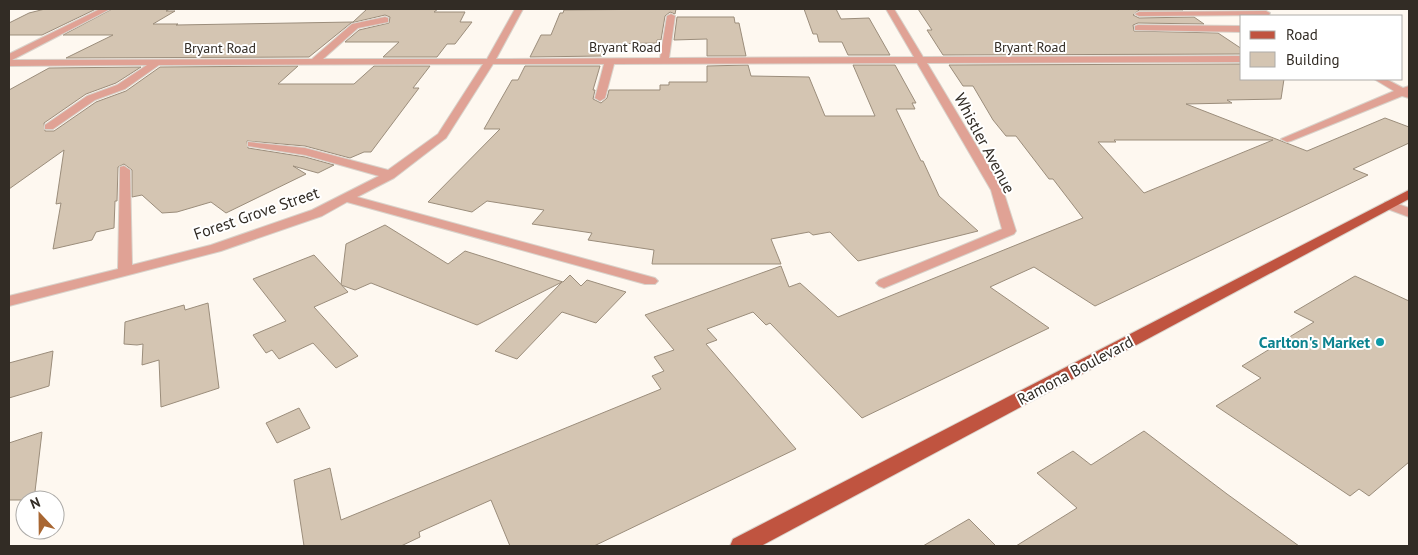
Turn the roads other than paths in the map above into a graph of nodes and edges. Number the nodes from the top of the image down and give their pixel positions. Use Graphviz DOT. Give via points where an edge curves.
graph roads {
  1 [pos="106,9"];
  2 [pos="519,9"];
  3 [pos="890,9"];
  4 [pos="1265,13"];
  5 [pos="1139,14"];
  6 [pos="671,16"];
  7 [pos="385,20"];
  8 [pos="1138,28"];
  9 [pos="1240,28"];
  10 [pos="9,58"];
  11 [pos="1240,59"];
  12 [pos="315,61"];
  13 [pos="490,61"];
  14 [pos="610,61"];
  15 [pos="664,61"];
  16 [pos="921,61"];
  17 [pos="158,62"];
  18 [pos="9,63"];
  19 [pos="1381,80"];
  20 [pos="1407,92"];
  21 [pos="600,98"];
  22 [pos="48,127"];
  23 [pos="1287,139"];
  24 [pos="252,144"];
  25 [pos="124,170"];
  26 [pos="390,175"];
  27 [pos="1409,194"];
  28 [pos="346,198"];
  29 [pos="1390,205"];
  30 [pos="1409,213"];
  31 [pos="125,271"];
  32 [pos="650,281"];
  33 [pos="884,282"];
  34 [pos="9,301"];
  35 [pos="741,546"];
  1 -- 10 [label="street"];
  2 -- 13 [label="street, Forest Grove Street"];
  3 -- 16 [label="street, Whistler Avenue"];
  4 -- 5 [label="street"];
  6 -- 15 [label="street"];
  7 -- 12 [label="street" via="355,26"];
  8 -- 9 [label="street"];
  11 -- 16 [label="street, Bryant Road"];
  12 -- 13 [label="street, Bryant Road"];
  12 -- 17 [label="street, Bryant Road"];
  13 -- 14 [label="street, Bryant Road"];
  13 -- 26 [label="street, Forest Grove Street" via="442,136"];
  14 -- 15 [label="street, Bryant Road"];
  14 -- 21 [label="street"];
  15 -- 16 [label="street, Bryant Road"];
  16 -- 33 [label="street, Whistler Avenue" via="997,190 1008,231"];
  17 -- 18 [label="street, Bryant Road"];
  17 -- 22 [label="street" via="120,88 91,98"];
  19 -- 20 [label="street"];
  20 -- 23 [label="street"];
  24 -- 26 [label="street" via="342,160"];
  25 -- 31 [label="street"];
  26 -- 28 [label="street, Forest Grove Street"];
  27 -- 29 [label="main road, Ramona Boulevard"];
  28 -- 31 [label="street, Forest Grove Street" via="317,213 216,248"];
  28 -- 32 [label="street"];
  29 -- 30 [label="street"];
  29 -- 35 [label="main road, Ramona Boulevard"];
  31 -- 34 [label="street, Forest Grove Street"];
}
